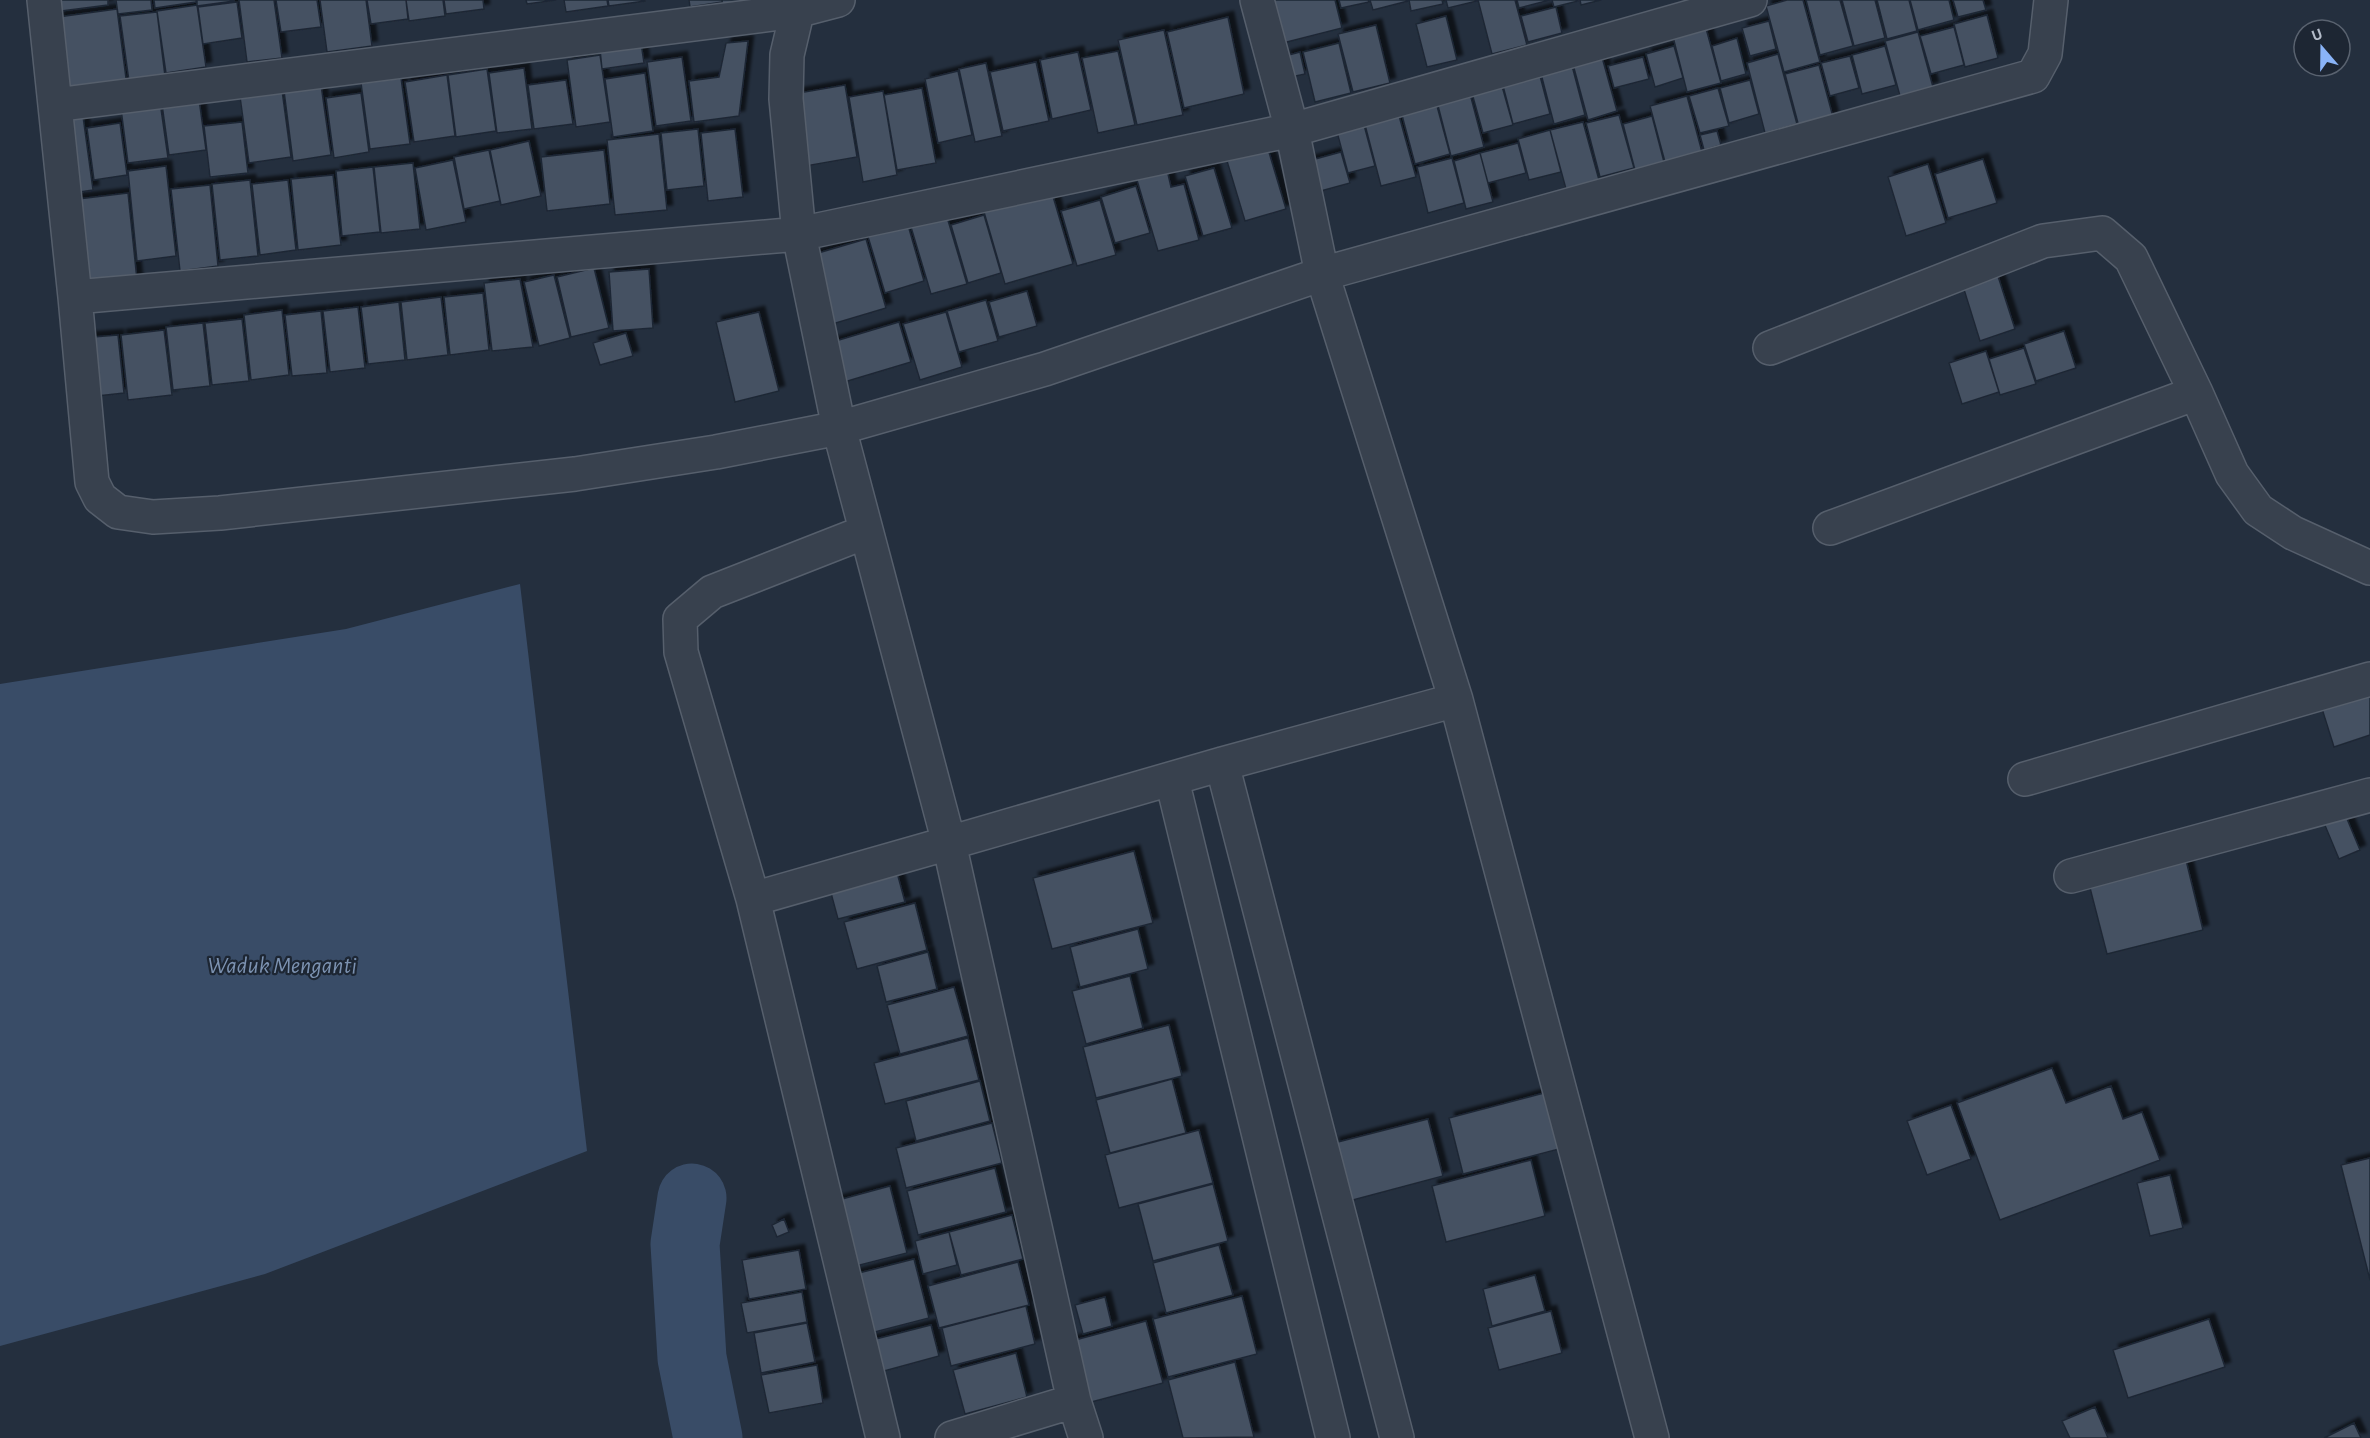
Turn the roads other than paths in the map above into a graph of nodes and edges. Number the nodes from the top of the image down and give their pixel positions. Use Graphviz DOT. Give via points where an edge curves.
graph roads {
  1 [pos="44,0"];
  2 [pos="838,0"];
  3 [pos="1257,0"];
  4 [pos="1750,0"];
  5 [pos="2051,0"];
  6 [pos="798,6"];
  7 [pos="55,105"];
  8 [pos="1292,130"];
  9 [pos="799,234"];
  10 [pos="1322,274"];
  11 [pos="75,297"];
  12 [pos="1770,348"];
  13 [pos="2196,393"];
  14 [pos="839,428"];
  15 [pos="1830,528"];
  16 [pos="865,532"];
  17 [pos="2370,568"];
  18 [pos="2370,679"];
  19 [pos="1456,700"];
  20 [pos="1222,764"];
  21 [pos="2025,778"];
  22 [pos="1172,780"];
  23 [pos="2370,795"];
  24 [pos="950,843"];
  25 [pos="2071,876"];
  26 [pos="753,899"];
  27 [pos="1074,1401"];
  28 [pos="883,1438"];
  29 [pos="952,1438"];
  30 [pos="1086,1438"];
  31 [pos="1334,1438"];
  32 [pos="1397,1438"];
  33 [pos="1652,1438"];
  1 -- 7 [label="street"];
  2 -- 6 [label="street"];
  3 -- 8 [label="street"];
  4 -- 8 [label="street"];
  5 -- 10 [label="street" via="2045,54 2032,76"];
  6 -- 7 [label="street"];
  6 -- 9 [label="street" via="787,55 786,99"];
  7 -- 11 [label="street"];
  8 -- 9 [label="street"];
  8 -- 10 [label="street"];
  9 -- 11 [label="street"];
  9 -- 14 [label="street"];
  10 -- 14 [label="street" via="1045,369"];
  10 -- 19 [label="street"];
  11 -- 14 [label="street" via="92,482 100,498 118,512 153,518 220,513 575,474"];
  12 -- 13 [label="street" via="2043,241 2102,232 2131,258"];
  13 -- 15 [label="street"];
  13 -- 17 [label="street" via="2232,474 2258,510 2293,533"];
  14 -- 16 [label="street"];
  16 -- 24 [label="street"];
  16 -- 26 [label="street" via="712,592 680,619 681,652"];
  18 -- 21 [label="street"];
  19 -- 20 [label="street"];
  19 -- 33 [label="street"];
  20 -- 22 [label="street"];
  20 -- 32 [label="street"];
  22 -- 24 [label="street"];
  22 -- 31 [label="street"];
  23 -- 25 [label="street"];
  24 -- 26 [label="street"];
  24 -- 27 [label="street"];
  26 -- 28 [label="street"];
  27 -- 29 [label="street"];
  27 -- 30 [label="street"];
}
